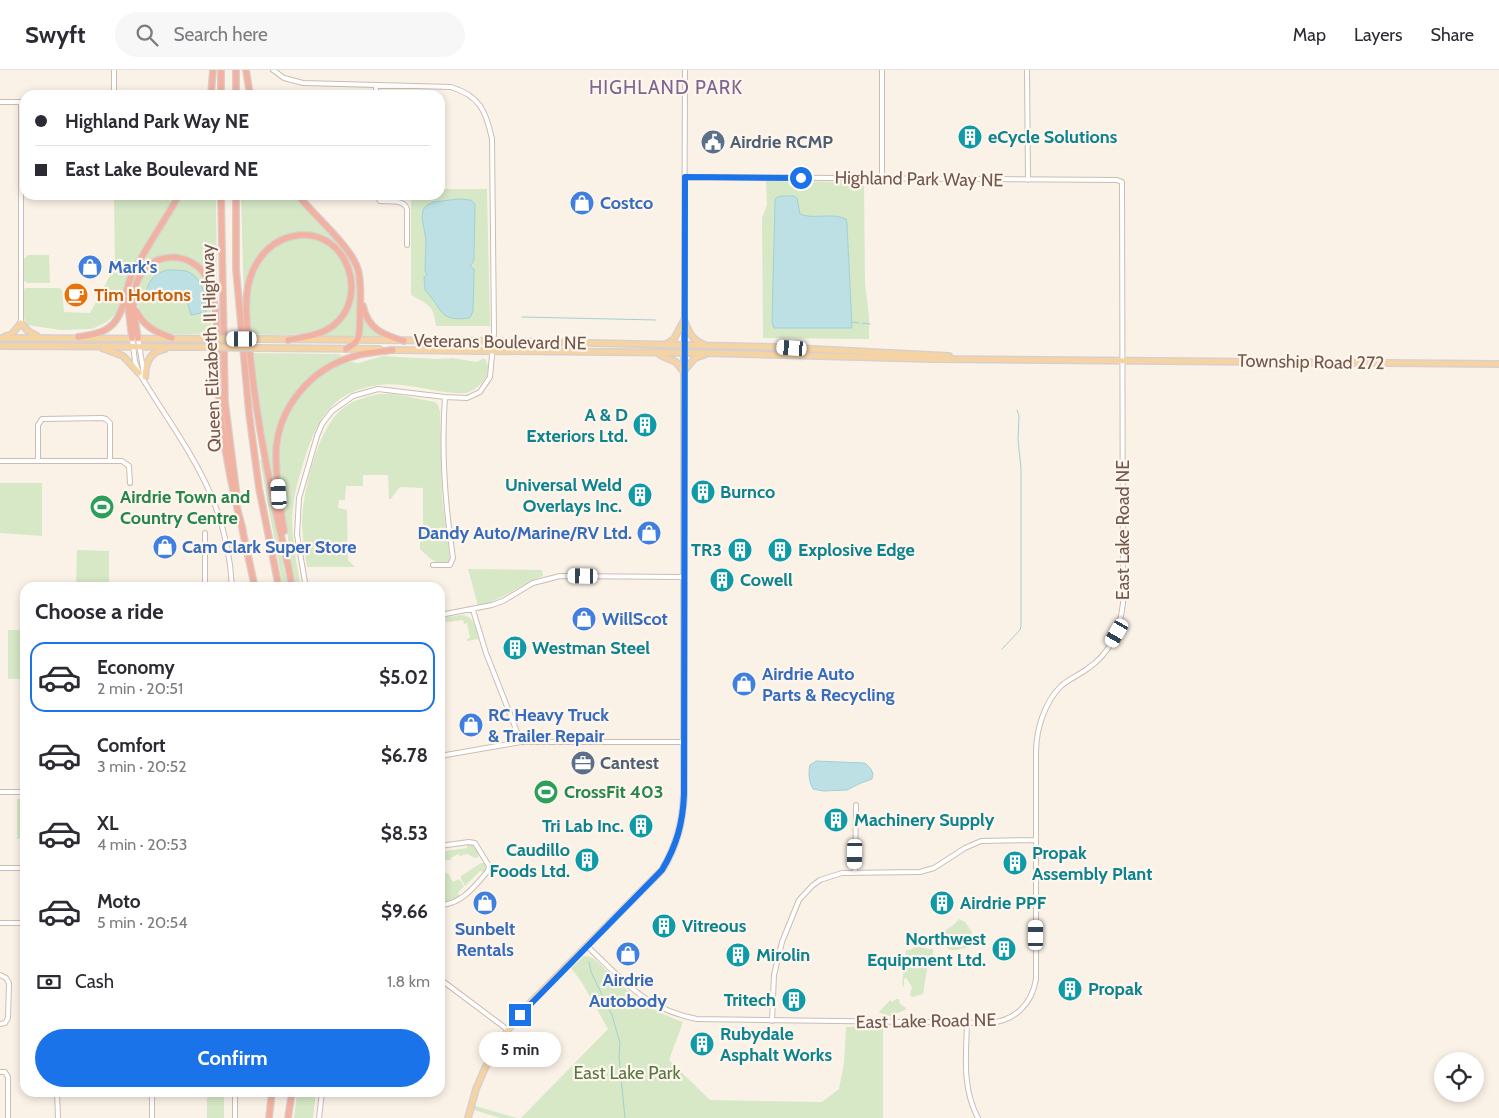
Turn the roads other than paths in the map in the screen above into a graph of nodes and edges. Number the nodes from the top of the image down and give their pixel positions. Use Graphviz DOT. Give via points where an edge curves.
graph roads {
  1 [pos="114,70"];
  2 [pos="213,70"];
  3 [pos="221,70"];
  4 [pos="236,70"];
  5 [pos="246,70"];
  6 [pos="273,70"];
  7 [pos="685,70"];
  8 [pos="882,70"];
  9 [pos="1027,70"];
  10 [pos="376,84"];
  11 [pos="114,90"];
  12 [pos="212,90"];
  13 [pos="221,90"];
  14 [pos="236,90"];
  15 [pos="249,90"];
  16 [pos="376,90"];
  17 [pos="0,102"];
  18 [pos="20,102"];
  19 [pos="685,177"];
  20 [pos="882,179"];
  21 [pos="1028,180"];
  22 [pos="1122,182"];
  23 [pos="22,200"];
  24 [pos="176,200"];
  25 [pos="222,200"];
  26 [pos="236,200"];
  27 [pos="302,200"];
  28 [pos="379,200"];
  29 [pos="407,245"];
  30 [pos="360,291"];
  31 [pos="127,292"];
  32 [pos="135,309"];
  33 [pos="684,320"];
  34 [pos="21,323"];
  35 [pos="39,337"];
  36 [pos="78,337"];
  37 [pos="2,338"];
  38 [pos="135,338"];
  39 [pos="172,338"];
  40 [pos="288,340"];
  41 [pos="357,341"];
  42 [pos="404,341"];
  43 [pos="494,341"];
  44 [pos="557,343"];
  45 [pos="0,346"];
  46 [pos="94,346"];
  47 [pos="136,346"];
  48 [pos="663,346"];
  49 [pos="684,346"];
  50 [pos="707,346"];
  51 [pos="173,347"];
  52 [pos="346,349"];
  53 [pos="393,350"];
  54 [pos="493,351"];
  55 [pos="655,353"];
  56 [pos="684,353"];
  57 [pos="706,354"];
  58 [pos="1000,359"];
  59 [pos="1123,360"];
  60 [pos="1499,364"];
  61 [pos="684,371"];
  62 [pos="139,373"];
  63 [pos="145,378"];
  64 [pos="148,389"];
  65 [pos="445,398"];
  66 [pos="0,460"];
  67 [pos="38,460"];
  68 [pos="110,461"];
  69 [pos="130,483"];
  70 [pos="243,530"];
  71 [pos="205,533"];
  72 [pos="433,565"];
  73 [pos="288,566"];
  74 [pos="683,577"];
  75 [pos="205,582"];
  76 [pos="231,582"];
  77 [pos="254,582"];
  78 [pos="278,582"];
  79 [pos="291,582"];
  80 [pos="305,582"];
  81 [pos="473,610"];
  82 [pos="445,614"];
  83 [pos="521,742"];
  84 [pos="684,742"];
  85 [pos="445,755"];
  86 [pos="0,792"];
  87 [pos="20,792"];
  88 [pos="856,805"];
  89 [pos="1036,840"];
  90 [pos="445,845"];
  91 [pos="0,868"];
  92 [pos="20,868"];
  93 [pos="855,872"];
  94 [pos="445,904"];
  95 [pos="0,923"];
  96 [pos="20,923"];
  97 [pos="588,946"];
  98 [pos="0,976"];
  99 [pos="445,983"];
  100 [pos="772,1021"];
  101 [pos="967,1023"];
  102 [pos="0,1024"];
  103 [pos="508,1030"];
  104 [pos="0,1072"];
  105 [pos="57,1097"];
  106 [pos="152,1097"];
  107 [pos="235,1097"];
  108 [pos="271,1097"];
  109 [pos="291,1097"];
  110 [pos="321,1097"];
  111 [pos="8,1118"];
  112 [pos="58,1118"];
  113 [pos="152,1118"];
  114 [pos="235,1118"];
  115 [pos="269,1118"];
  116 [pos="288,1118"];
  117 [pos="319,1118"];
  118 [pos="468,1118"];
  119 [pos="978,1118"];
  1 -- 11 [label="street"];
  2 -- 12 [label="highway"];
  3 -- 13 [label="highway"];
  4 -- 14 [label="highway"];
  5 -- 15 [label="highway"];
  6 -- 10 [label="street" via="298,83"];
  7 -- 19 [label="street"];
  8 -- 20 [label="street"];
  9 -- 21 [label="street"];
  10 -- 16 [label="street"];
  10 -- 43 [label="street" via="451,86 475,99 487,118 492,139"];
  17 -- 18 [label="street"];
  19 -- 20 [label="street, Highland Park Way NE"];
  19 -- 33 [label="street"];
  20 -- 21 [label="street, Highland Park Way NE"];
  21 -- 22 [label="street, Highland Park Way NE"];
  22 -- 59 [label="street, East Lake Road NE"];
  23 -- 34 [label="street"];
  24 -- 31 [label="highway" via="131,276"];
  25 -- 70 [label="highway, Queen Elizabeth II Highway" via="225,402"];
  26 -- 78 [label="highway, Queen Elizabeth II Highway" via="236,269 249,413 259,488"];
  27 -- 30 [label="highway" via="350,254 358,272"];
  28 -- 29 [label="street" via="406,205"];
  30 -- 41 [label="highway"];
  30 -- 42 [label="highway" via="372,326 387,336"];
  31 -- 36 [label="highway" via="112,325 96,334"];
  31 -- 38 [label="highway"];
  32 -- 38 [label="highway"];
  32 -- 39 [label="highway" via="151,330"];
  32 -- 70 [label="highway" via="137,282 154,261 171,257 186,259 210,282 225,452"];
  33 -- 48 [label="main road" via="674,339"];
  33 -- 49 [label="street"];
  33 -- 50 [label="main road" via="691,336"];
  34 -- 35 [label="main road"];
  34 -- 37 [label="main road" via="11,335"];
  35 -- 36 [label="main road, Veterans Boulevard NE"];
  35 -- 37 [label="main road, Veterans Boulevard NE"];
  36 -- 38 [label="main road, Veterans Boulevard NE"];
  38 -- 39 [label="main road, Veterans Boulevard NE"];
  38 -- 47 [label="street"];
  39 -- 40 [label="main road, Veterans Boulevard NE, bridge"];
  40 -- 41 [label="main road, Veterans Boulevard NE"];
  40 -- 73 [label="highway" via="317,334 334,325 348,307 351,296 351,276 344,258 329,243 311,236 290,237 268,249 259,258 247,296 257,416"];
  41 -- 42 [label="main road, Veterans Boulevard NE"];
  41 -- 52 [label="highway"];
  42 -- 43 [label="main road, Veterans Boulevard NE"];
  43 -- 44 [label="main road, Veterans Boulevard NE"];
  43 -- 54 [label="street"];
  44 -- 48 [label="main road, Veterans Boulevard NE"];
  44 -- 54 [label="main road"];
  45 -- 46 [label="main road, Veterans Boulevard NE"];
  46 -- 47 [label="main road, Veterans Boulevard NE"];
  46 -- 62 [label="main road" via="119,354"];
  47 -- 51 [label="main road, Veterans Boulevard NE"];
  47 -- 62 [label="street"];
  47 -- 63 [label="street"];
  48 -- 49 [label="main road, Veterans Boulevard NE"];
  49 -- 50 [label="main road, Veterans Boulevard NE"];
  49 -- 56 [label="main road"];
  50 -- 58 [label="main road, Veterans Boulevard NE"];
  51 -- 52 [label="main road, Veterans Boulevard NE, bridge"];
  51 -- 63 [label="main road" via="150,356"];
  52 -- 53 [label="main road, Veterans Boulevard NE"];
  53 -- 54 [label="main road, Veterans Boulevard NE"];
  53 -- 73 [label="highway" via="355,356 330,366 306,385 284,417 276,454"];
  54 -- 55 [label="main road, Veterans Boulevard NE"];
  54 -- 65 [label="street" via="490,377 480,392 467,398"];
  55 -- 56 [label="main road, Veterans Boulevard NE"];
  55 -- 61 [label="main road" via="676,362"];
  56 -- 57 [label="main road, Veterans Boulevard NE"];
  56 -- 61 [label="main road"];
  57 -- 58 [label="main road, Veterans Boulevard NE"];
  57 -- 61 [label="main road" via="696,358"];
  58 -- 59 [label="main road, Veterans Boulevard NE"];
  59 -- 60 [label="main road, Township Road 272"];
  59 -- 89 [label="street, East Lake Road NE" via="1123,604 1117,633 1107,651 1061,686 1042,719 1036,744"];
  61 -- 74 [label="main road"];
  62 -- 64 [label="street"];
  63 -- 64 [label="street"];
  64 -- 76 [label="street" via="197,464 208,487 226,542"];
  65 -- 72 [label="street" via="445,494 453,560 450,565"];
  65 -- 80 [label="street" via="386,389 370,390 345,400 326,418 314,442 298,508 297,535"];
  66 -- 67 [label="street"];
  67 -- 68 [label="street"];
  67 -- 68 [label="street" via="38,425 42,419 102,418 110,423"];
  68 -- 69 [label="street" via="128,464"];
  70 -- 77 [label="highway, Queen Elizabeth II Highway"];
  71 -- 75 [label="street"];
  73 -- 79 [label="highway"];
  74 -- 81 [label="street" via="560,576 541,580 503,601"];
  74 -- 84 [label="main road"];
  81 -- 82 [label="street"];
  81 -- 83 [label="street"];
  83 -- 84 [label="street"];
  83 -- 85 [label="street"];
  84 -- 97 [label="main road" via="683,810 680,832 672,852 662,870"];
  86 -- 87 [label="street"];
  88 -- 93 [label="street"];
  89 -- 93 [label="street" via="981,841 934,868 920,872"];
  89 -- 101 [label="street, East Lake Road NE" via="1036,979 1033,991 1025,1005 1010,1018 996,1023"];
  90 -- 94 [label="street" via="475,843 489,866 488,871 457,902"];
  91 -- 92 [label="street"];
  93 -- 100 [label="street" via="842,872 820,880 795,906 776,965"];
  95 -- 96 [label="street"];
  97 -- 100 [label="street, East Lake Road NE" via="637,994 664,1010 697,1019"];
  97 -- 103 [label="main road" via="530,1003"];
  98 -- 102 [label="street" via="8,980 8,1018"];
  99 -- 103 [label="street"];
  100 -- 101 [label="street, East Lake Road NE"];
  101 -- 119 [label="street" via="967,1087"];
  103 -- 118 [label="main road" via="485,1068"];
  104 -- 111 [label="street" via="5,1072 8,1077"];
  105 -- 112 [label="street"];
  106 -- 113 [label="street"];
  107 -- 114 [label="street"];
  108 -- 115 [label="highway"];
  109 -- 116 [label="highway"];
  110 -- 117 [label="street"];
}
